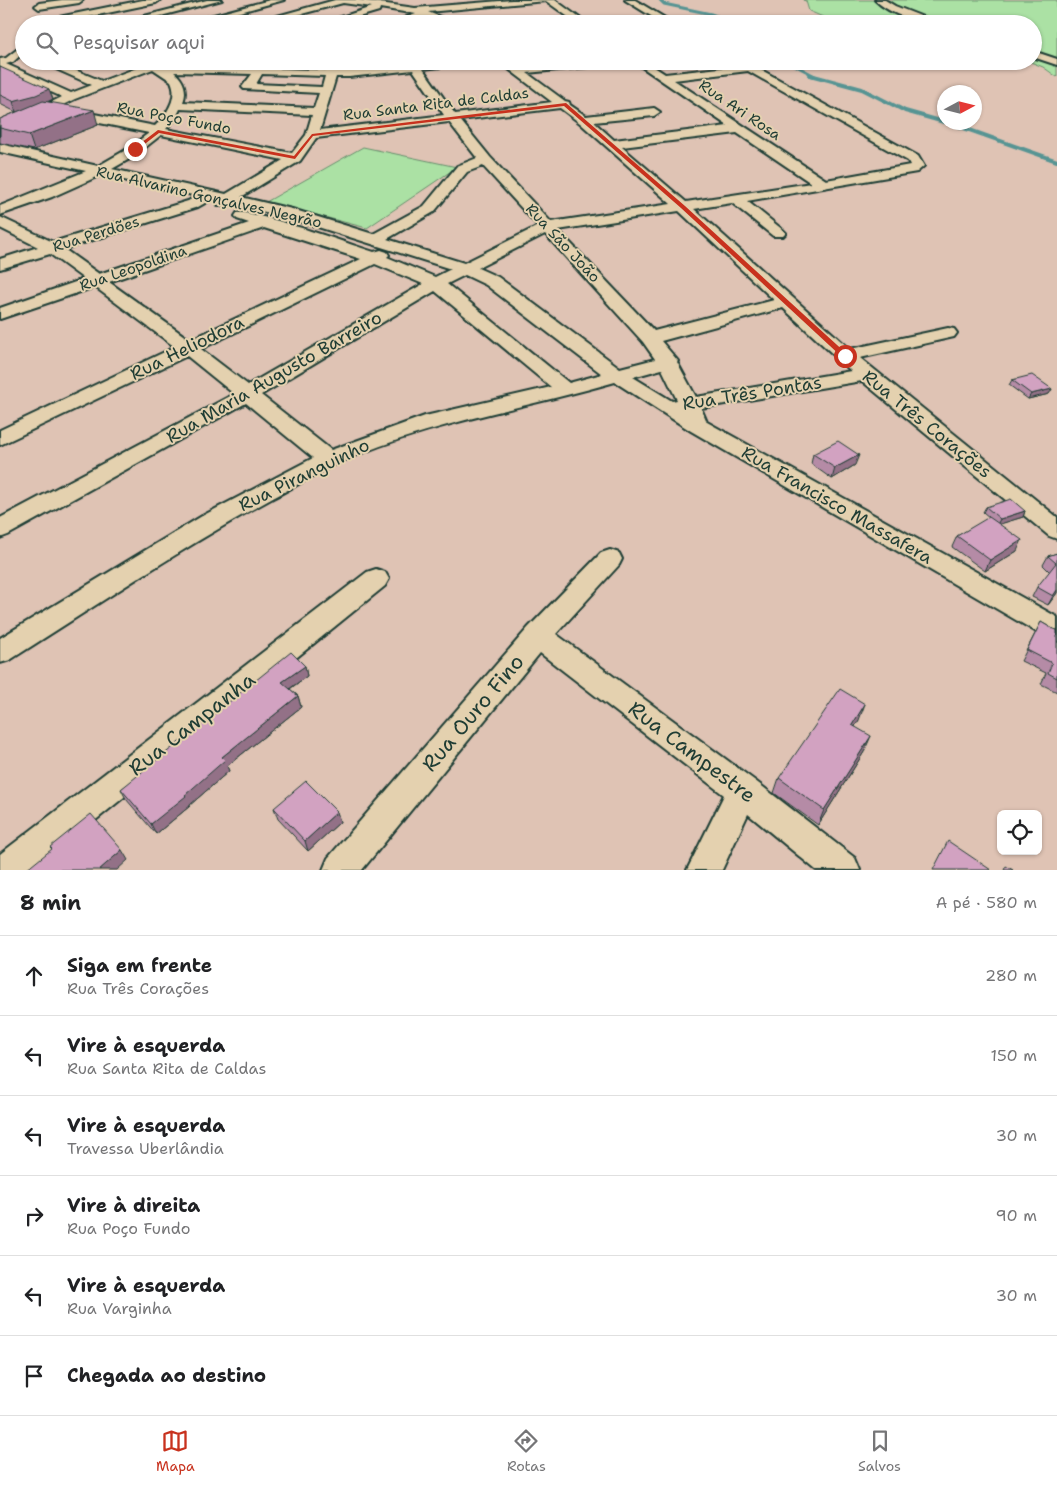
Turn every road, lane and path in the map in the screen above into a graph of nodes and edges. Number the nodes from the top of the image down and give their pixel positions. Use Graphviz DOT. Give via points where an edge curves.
graph roads {
  1 [pos="79,0"];
  2 [pos="91,0"];
  3 [pos="156,0"];
  4 [pos="213,0"];
  5 [pos="280,0"];
  6 [pos="342,0"];
  7 [pos="430,0"];
  8 [pos="542,0"];
  9 [pos="549,0"];
  10 [pos="629,0"];
  11 [pos="879,0"];
  12 [pos="500,2"];
  13 [pos="39,5"];
  14 [pos="388,6"];
  15 [pos="462,7"];
  16 [pos="242,9"];
  17 [pos="415,11"];
  18 [pos="426,14"];
  19 [pos="83,15"];
  20 [pos="153,15"];
  21 [pos="219,15"];
  22 [pos="264,15"];
  23 [pos="286,15"];
  24 [pos="356,15"];
  25 [pos="423,15"];
  26 [pos="571,15"];
  27 [pos="655,15"];
  28 [pos="910,15"];
  29 [pos="15,55"];
  30 [pos="1042,57"];
  31 [pos="1057,62"];
  32 [pos="0,64"];
  33 [pos="65,70"];
  34 [pos="147,70"];
  35 [pos="164,70"];
  36 [pos="259,70"];
  37 [pos="285,70"];
  38 [pos="304,70"];
  39 [pos="378,70"];
  40 [pos="416,70"];
  41 [pos="516,70"];
  42 [pos="651,70"];
  43 [pos="732,70"];
  44 [pos="753,70"];
  45 [pos="297,72"];
  46 [pos="331,74"];
  47 [pos="663,78"];
  48 [pos="102,85"];
  49 [pos="325,90"];
  50 [pos="71,97"];
  51 [pos="565,104"];
  52 [pos="177,105"];
  53 [pos="46,109"];
  54 [pos="318,112"];
  55 [pos="654,112"];
  56 [pos="452,118"];
  57 [pos="584,120"];
  58 [pos="737,129"];
  59 [pos="0,132"];
  60 [pos="158,132"];
  61 [pos="312,135"];
  62 [pos="611,144"];
  63 [pos="0,148"];
  64 [pos="295,158"];
  65 [pos="485,160"];
  66 [pos="0,163"];
  67 [pos="98,171"];
  68 [pos="80,180"];
  69 [pos="824,185"];
  70 [pos="228,199"];
  71 [pos="736,199"];
  72 [pos="211,202"];
  73 [pos="193,204"];
  74 [pos="683,207"];
  75 [pos="0,211"];
  76 [pos="287,212"];
  77 [pos="0,222"];
  78 [pos="265,222"];
  79 [pos="548,227"];
  80 [pos="778,233"];
  81 [pos="376,240"];
  82 [pos="398,246"];
  83 [pos="52,248"];
  84 [pos="375,258"];
  85 [pos="0,264"];
  86 [pos="463,268"];
  87 [pos="96,281"];
  88 [pos="436,283"];
  89 [pos="786,302"];
  90 [pos="0,314"];
  91 [pos="948,333"];
  92 [pos="650,338"];
  93 [pos="189,348"];
  94 [pos="845,356"];
  95 [pos="668,361"];
  96 [pos="866,374"];
  97 [pos="618,376"];
  98 [pos="566,390"];
  99 [pos="248,394"];
  100 [pos="690,404"];
  101 [pos="667,407"];
  102 [pos="698,426"];
  103 [pos="0,438"];
  104 [pos="328,459"];
  105 [pos="0,529"];
  106 [pos="1057,530"];
  107 [pos="610,559"];
  108 [pos="376,579"];
  109 [pos="1057,630"];
  110 [pos="538,636"];
  111 [pos="0,651"];
  112 [pos="743,790"];
  113 [pos="8,870"];
  114 [pos="340,870"];
  115 [pos="704,870"];
  116 [pos="843,870"];
  1 -- 13 [label="street"];
  2 -- 13 [label="street"];
  3 -- 19 [label="street"];
  4 -- 16 [label="street"];
  4 -- 20 [label="street"];
  5 -- 16 [label="street"];
  6 -- 14 [label="street"];
  6 -- 23 [label="street"];
  7 -- 15 [label="street"];
  8 -- 12 [label="street"];
  9 -- 26 [label="street"];
  10 -- 27 [label="street"];
  11 -- 28 [label="street"];
  12 -- 15 [label="street"];
  14 -- 17 [label="street"];
  14 -- 24 [label="street"];
  15 -- 17 [label="street"];
  16 -- 21 [label="street"];
  16 -- 22 [label="street"];
  17 -- 18 [label="street"];
  18 -- 25 [label="street"];
  29 -- 32 [label="street"];
  30 -- 31 [label="street"];
  32 -- 50 [label="street"];
  33 -- 48 [label="street"];
  34 -- 48 [label="street"];
  35 -- 52 [label="street" via="178,81 180,94"];
  36 -- 49 [label="street" via="248,88"];
  37 -- 45 [label="street"];
  38 -- 45 [label="street"];
  39 -- 46 [label="street"];
  40 -- 56 [label="street, Rua São João"];
  41 -- 51 [label="street, Rua Três Corações"];
  42 -- 47 [label="street, Rua Ari Rosa"];
  43 -- 47 [label="street"];
  44 -- 69 [label="street, Rua Maria Augusto Barreiro" via="912,159 917,166"];
  45 -- 46 [label="street"];
  46 -- 49 [label="street"];
  47 -- 58 [label="street, Rua Ari Rosa"];
  48 -- 50 [label="street"];
  49 -- 54 [label="street"];
  50 -- 53 [label="street"];
  51 -- 56 [label="street, Rua Santa Rita de Caldas"];
  51 -- 57 [label="street, Rua Três Corações"];
  52 -- 54 [label="street"];
  52 -- 60 [label="street"];
  53 -- 59 [label="street"];
  53 -- 60 [label="street, Rua Poço Fundo"];
  54 -- 61 [label="street"];
  55 -- 57 [label="street"];
  56 -- 61 [label="street, Rua Santa Rita de Caldas"];
  56 -- 65 [label="street, Rua São João"];
  57 -- 62 [label="street, Rua Três Corações"];
  58 -- 62 [label="street"];
  58 -- 69 [label="street, Rua Ari Rosa"];
  60 -- 64 [label="street, Rua Poço Fundo"];
  60 -- 67 [label="street"];
  61 -- 64 [label="street"];
  62 -- 74 [label="street, Rua Três Corações"];
  63 -- 67 [label="street, Rua Alvarino Gonçalves Negrão"];
  64 -- 70 [label="street"];
  65 -- 79 [label="street, Rua São João"];
  65 -- 81 [label="street" via="462,169 429,209"];
  66 -- 68 [label="street, Rua Alvarino Gonçalves Negrão"];
  67 -- 68 [label="street"];
  67 -- 72 [label="street, Rua Alvarino Gonçalves Negrão"];
  68 -- 73 [label="street, Rua Alvarino Gonçalves Negrão"];
  68 -- 75 [label="street"];
  69 -- 71 [label="street, Rua Maria Augusto Barreiro"];
  70 -- 72 [label="street, Rua Alvarino Gonçalves Negrão"];
  70 -- 76 [label="street, Rua Alvarino Gonçalves Negrão"];
  71 -- 74 [label="street, Rua Maria Augusto Barreiro"];
  71 -- 80 [label="street"];
  72 -- 73 [label="street, Rua Alvarino Gonçalves Negrão"];
  72 -- 78 [label="street, Rua Alvarino Gonçalves Negrão"];
  73 -- 83 [label="street, Rua Perdões"];
  74 -- 79 [label="street, Rua Maria Augusto Barreiro"];
  74 -- 89 [label="street, Rua Três Corações"];
  76 -- 78 [label="street, Rua Leopoldina"];
  76 -- 81 [label="street, Rua Alvarino Gonçalves Negrão"];
  77 -- 83 [label="street"];
  78 -- 84 [label="street, Rua Alvarino Gonçalves Negrão"];
  78 -- 87 [label="street, Rua Leopoldina"];
  79 -- 86 [label="street, Rua Maria Augusto Barreiro"];
  79 -- 92 [label="street, Rua São João"];
  81 -- 82 [label="street, Rua Alvarino Gonçalves Negrão"];
  82 -- 84 [label="street, Rua Heliodora"];
  82 -- 86 [label="street, Rua Alvarino Gonçalves Negrão"];
  83 -- 85 [label="street, Rua Perdões"];
  83 -- 87 [label="street"];
  84 -- 88 [label="street, Rua Alvarino Gonçalves Negrão"];
  84 -- 93 [label="street, Rua Heliodora"];
  86 -- 88 [label="street, Rua Maria Augusto Barreiro"];
  86 -- 97 [label="street, Rua Alvarino Gonçalves Negrão" via="492,282"];
  87 -- 90 [label="street, Rua Leopoldina"];
  87 -- 93 [label="street"];
  88 -- 98 [label="street, Rua Alvarino Gonçalves Negrão"];
  88 -- 99 [label="street, Rua Maria Augusto Barreiro"];
  89 -- 92 [label="street"];
  89 -- 94 [label="street, Rua Três Corações"];
  91 -- 94 [label="street"];
  92 -- 95 [label="street, Rua São João"];
  93 -- 99 [label="street"];
  93 -- 103 [label="street, Rua Heliodora"];
  94 -- 96 [label="street, Rua Três Corações"];
  95 -- 97 [label="street, Rua Piranguinho"];
  95 -- 100 [label="street, Rua São João"];
  96 -- 100 [label="street, Rua Três Pontas"];
  96 -- 106 [label="street, Rua Três Corações"];
  97 -- 98 [label="street, Rua Piranguinho"];
  97 -- 101 [label="street, Rua Francisco Massafera"];
  98 -- 104 [label="street, Rua Piranguinho" via="432,421"];
  99 -- 104 [label="street"];
  99 -- 105 [label="street, Rua Maria Augusto Barreiro"];
  100 -- 101 [label="street, Rua Três Pontas"];
  100 -- 102 [label="street, Rua São João"];
  101 -- 102 [label="street, Rua Francisco Massafera"];
  102 -- 109 [label="street, Rua Francisco Massafera"];
  104 -- 111 [label="street, Rua Piranguinho" via="210,522"];
  107 -- 110 [label="street, Rua Ouro Fino"];
  108 -- 113 [label="street, Rua Campanha"];
  110 -- 112 [label="street, Rua Campestre"];
  110 -- 114 [label="street, Rua Ouro Fino"];
  112 -- 115 [label="street"];
  112 -- 116 [label="street, Rua Campestre"];
}
